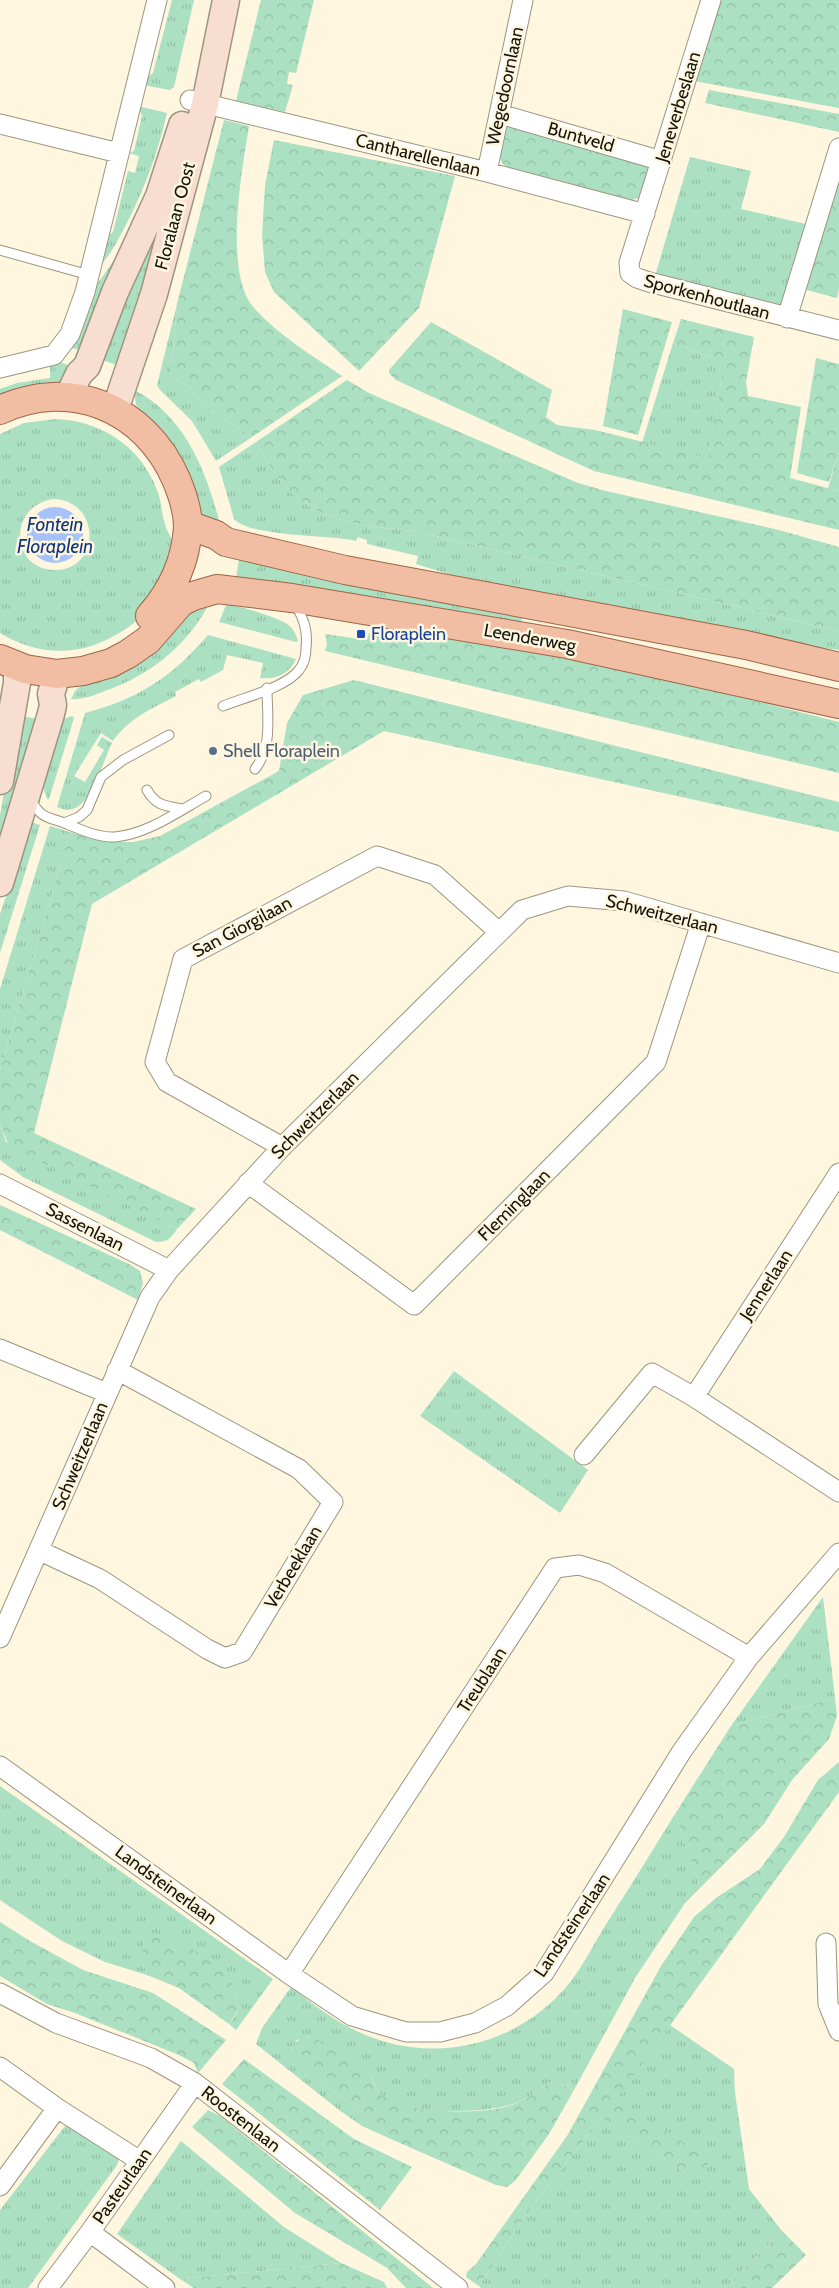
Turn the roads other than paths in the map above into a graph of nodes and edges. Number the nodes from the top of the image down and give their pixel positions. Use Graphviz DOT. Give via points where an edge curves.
graph roads {
  1 [pos="157,0"];
  2 [pos="522,0"];
  3 [pos="711,0"];
  4 [pos="224,9"];
  5 [pos="198,102"];
  6 [pos="500,114"];
  7 [pos="0,124"];
  8 [pos="839,148"];
  9 [pos="119,153"];
  10 [pos="662,161"];
  11 [pos="487,172"];
  12 [pos="645,214"];
  13 [pos="0,250"];
  14 [pos="89,275"];
  15 [pos="787,318"];
  16 [pos="838,325"];
  17 [pos="0,368"];
  18 [pos="75,403"];
  19 [pos="0,410"];
  20 [pos="116,410"];
  21 [pos="0,426"];
  22 [pos="187,532"];
  23 [pos="178,590"];
  24 [pos="292,598"];
  25 [pos="0,644"];
  26 [pos="9,663"];
  27 [pos="839,667"];
  28 [pos="63,668"];
  29 [pos="267,688"];
  30 [pos="839,704"];
  31 [pos="223,706"];
  32 [pos="170,735"];
  33 [pos="255,769"];
  34 [pos="0,781"];
  35 [pos="147,790"];
  36 [pos="27,793"];
  37 [pos="206,796"];
  38 [pos="184,809"];
  39 [pos="64,823"];
  40 [pos="0,883"];
  41 [pos="701,923"];
  42 [pos="498,932"];
  43 [pos="839,963"];
  44 [pos="282,1148"];
  45 [pos="839,1174"];
  46 [pos="248,1183"];
  47 [pos="0,1184"];
  48 [pos="169,1270"];
  49 [pos="0,1349"];
  50 [pos="117,1370"];
  51 [pos="107,1393"];
  52 [pos="694,1397"];
  53 [pos="584,1455"];
  54 [pos="839,1492"];
  55 [pos="40,1550"];
  56 [pos="839,1553"];
  57 [pos="0,1638"];
  58 [pos="749,1657"];
  59 [pos="0,1766"];
  60 [pos="826,1943"];
  61 [pos="288,1974"];
  62 [pos="0,1993"];
  63 [pos="839,2031"];
  64 [pos="0,2067"];
  65 [pos="195,2083"];
  66 [pos="57,2108"];
  67 [pos="140,2161"];
  68 [pos="0,2186"];
  69 [pos="90,2232"];
  70 [pos="48,2288"];
  71 [pos="165,2288"];
  72 [pos="458,2288"];
  1 -- 9 [label="street"];
  2 -- 6 [label="street, Wegedoornlaan"];
  3 -- 10 [label="street, Jeneverbeslaan"];
  4 -- 5 [label="main road, Floralaan Oost"];
  5 -- 11 [label="street, Cantharellenlaan"];
  5 -- 18 [label="main road, Floralaan Oost" via="115,292 87,366 90,378"];
  5 -- 20 [label="main road, Floralaan Oost" via="154,294"];
  6 -- 10 [label="street, Buntveld"];
  6 -- 11 [label="street, Wegedoornlaan"];
  7 -- 9 [label="street"];
  8 -- 15 [label="street, Sporkenhoutlaan"];
  9 -- 14 [label="street"];
  10 -- 12 [label="street, Jeneverbeslaan"];
  11 -- 12 [label="street, Cantharellenlaan"];
  12 -- 15 [label="street, Sporkenhoutlaan" via="629,263 630,273 637,278"];
  13 -- 14 [label="lane"];
  14 -- 17 [label="street" via="70,334 54,355"];
  15 -- 16 [label="street, Sporkenhoutlaan"];
  18 -- 19 [label="main road" via="25,400"];
  18 -- 20 [label="main road"];
  18 -- 21 [label="main road"];
  18 -- 22 [label="main road" via="130,437 140,447 159,473 178,532"];
  20 -- 22 [label="main road" via="137,425 167,460 180,488"];
  22 -- 23 [label="main road"];
  22 -- 27 [label="main road, Leenderweg" via="216,535 226,542 345,570 746,645"];
  23 -- 24 [label="main road, Leenderweg" via="200,579 217,589"];
  23 -- 28 [label="main road" via="148,640 128,654 111,662"];
  24 -- 29 [label="lane" via="305,622 306,656 298,672"];
  24 -- 30 [label="main road, Leenderweg" via="567,644"];
  25 -- 28 [label="main road"];
  26 -- 28 [label="main road" via="41,673"];
  26 -- 34 [label="main road" via="17,683"];
  28 -- 36 [label="main road" via="51,694 53,705"];
  29 -- 31 [label="lane"];
  29 -- 33 [label="lane" via="268,739 264,758"];
  32 -- 39 [label="lane" via="101,777 87,810 80,817"];
  35 -- 38 [label="lane" via="158,804"];
  36 -- 39 [label="lane" via="42,815"];
  36 -- 40 [label="main road"];
  37 -- 38 [label="lane"];
  38 -- 39 [label="lane" via="146,829 115,837"];
  41 -- 42 [label="street, Schweitzerlaan" via="624,901 568,896 522,910"];
  41 -- 43 [label="street, Schweitzerlaan"];
  41 -- 46 [label="street, Fleminglaan" via="656,1062 414,1305"];
  42 -- 44 [label="street, Schweitzerlaan"];
  42 -- 44 [label="street, San Giorgilaan" via="435,875 377,856 183,959 155,1062 166,1082"];
  44 -- 46 [label="street, Schweitzerlaan"];
  45 -- 52 [label="street, Jennerlaan"];
  46 -- 48 [label="street, Schweitzerlaan"];
  47 -- 48 [label="street, Sassenlaan"];
  48 -- 50 [label="street, Schweitzerlaan" via="150,1297"];
  49 -- 51 [label="street"];
  50 -- 51 [label="street, Schweitzerlaan"];
  50 -- 55 [label="street, Verbeeklaan" via="299,1469 333,1502 242,1652 225,1658 100,1579"];
  51 -- 55 [label="street, Schweitzerlaan"];
  52 -- 53 [label="street" via="652,1373"];
  52 -- 54 [label="street"];
  55 -- 57 [label="street, Schweitzerlaan"];
  56 -- 58 [label="street, Landsteinerlaan"];
  58 -- 61 [label="street, Landsteinerlaan" via="682,1751 544,1973 507,2006 475,2023 440,2032 406,2032 352,2016"];
  58 -- 61 [label="street, Treublaan" via="605,1573 579,1565 555,1568"];
  59 -- 61 [label="street, Landsteinerlaan"];
  60 -- 63 [label="street" via="828,2004"];
  62 -- 65 [label="street, Roostenlaan" via="56,2022 151,2058"];
  64 -- 66 [label="street"];
  65 -- 67 [label="street, Pasteurlaan"];
  65 -- 72 [label="street, Roostenlaan"];
  66 -- 67 [label="street"];
  66 -- 68 [label="street"];
  67 -- 69 [label="street, Pasteurlaan"];
  69 -- 70 [label="street, Pasteurlaan"];
  69 -- 71 [label="street"];
}
